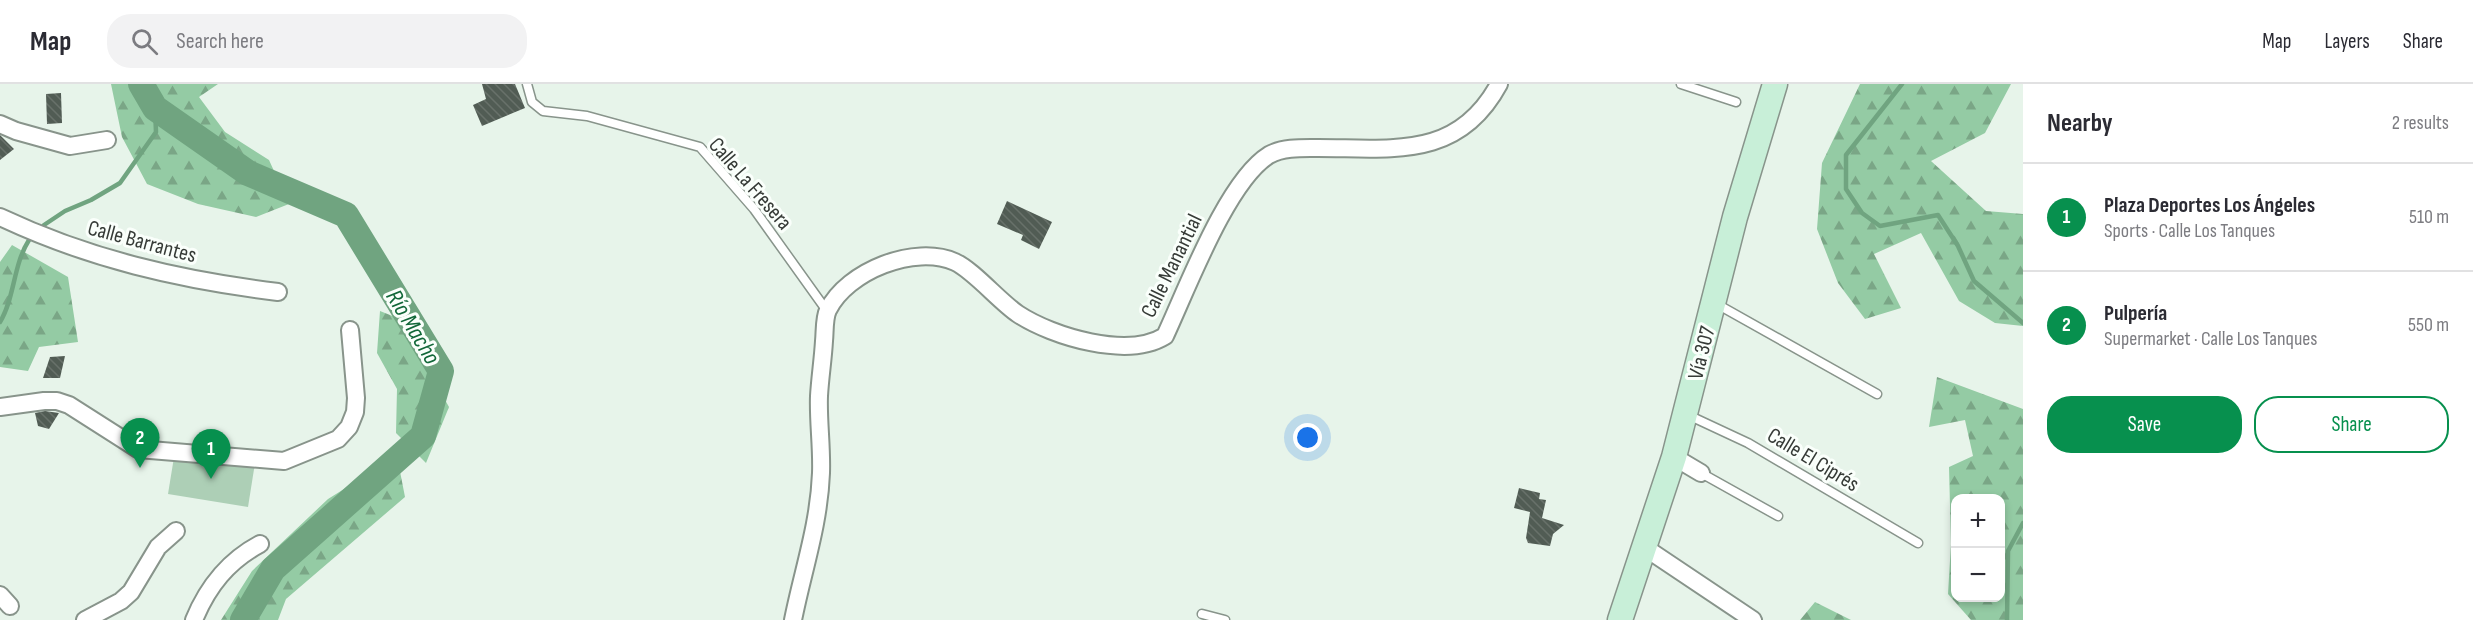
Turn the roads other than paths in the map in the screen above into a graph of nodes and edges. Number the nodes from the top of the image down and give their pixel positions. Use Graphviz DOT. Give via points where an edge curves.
graph roads {
  1 [pos="527,84"];
  2 [pos="1499,84"];
  3 [pos="1681,84"];
  4 [pos="1775,84"];
  5 [pos="1736,102"];
  6 [pos="0,124"];
  7 [pos="106,140"];
  8 [pos="0,217"];
  9 [pos="278,292"];
  10 [pos="1715,303"];
  11 [pos="827,311"];
  12 [pos="350,330"];
  13 [pos="1877,393"];
  14 [pos="0,407"];
  15 [pos="1686,414"];
  16 [pos="1674,457"];
  17 [pos="1701,472"];
  18 [pos="1778,516"];
  19 [pos="176,531"];
  20 [pos="1918,543"];
  21 [pos="260,544"];
  22 [pos="1644,547"];
  23 [pos="1202,614"];
  24 [pos="85,620"];
  25 [pos="194,620"];
  26 [pos="793,620"];
  27 [pos="1225,620"];
  28 [pos="1620,620"];
  29 [pos="1753,620"];
  1 -- 11 [label="lane, Calle La Fresera" via="532,102 543,111 587,116 700,147 754,209"];
  2 -- 11 [label="street, Calle Manantial" via="1471,122 1432,144 1296,148 1271,154 1254,167 1233,193 1165,336 1154,343 1104,345 1052,331 1019,314 955,262 921,256 899,260 863,275"];
  3 -- 5 [label="lane"];
  4 -- 10 [label="street, Vía 307" via="1735,217"];
  6 -- 7 [label="street" via="70,146"];
  8 -- 9 [label="street, Calle Barrantes" via="50,240 171,276"];
  10 -- 13 [label="lane"];
  10 -- 15 [label="street, Vía 307"];
  11 -- 26 [label="street" via="819,395 821,473 813,544"];
  12 -- 14 [label="street" via="356,398 349,427 338,439 284,461 138,449 57,401"];
  15 -- 16 [label="street, Vía 307"];
  15 -- 20 [label="lane, Calle El Ciprés" via="1748,443"];
  16 -- 17 [label="street"];
  16 -- 22 [label="street, Vía 307"];
  17 -- 18 [label="lane"];
  19 -- 24 [label="street" via="158,548 122,601"];
  21 -- 25 [label="street" via="227,566 202,601"];
  22 -- 28 [label="street, Vía 307"];
  22 -- 29 [label="street"];
  23 -- 27 [label="lane"];
}
